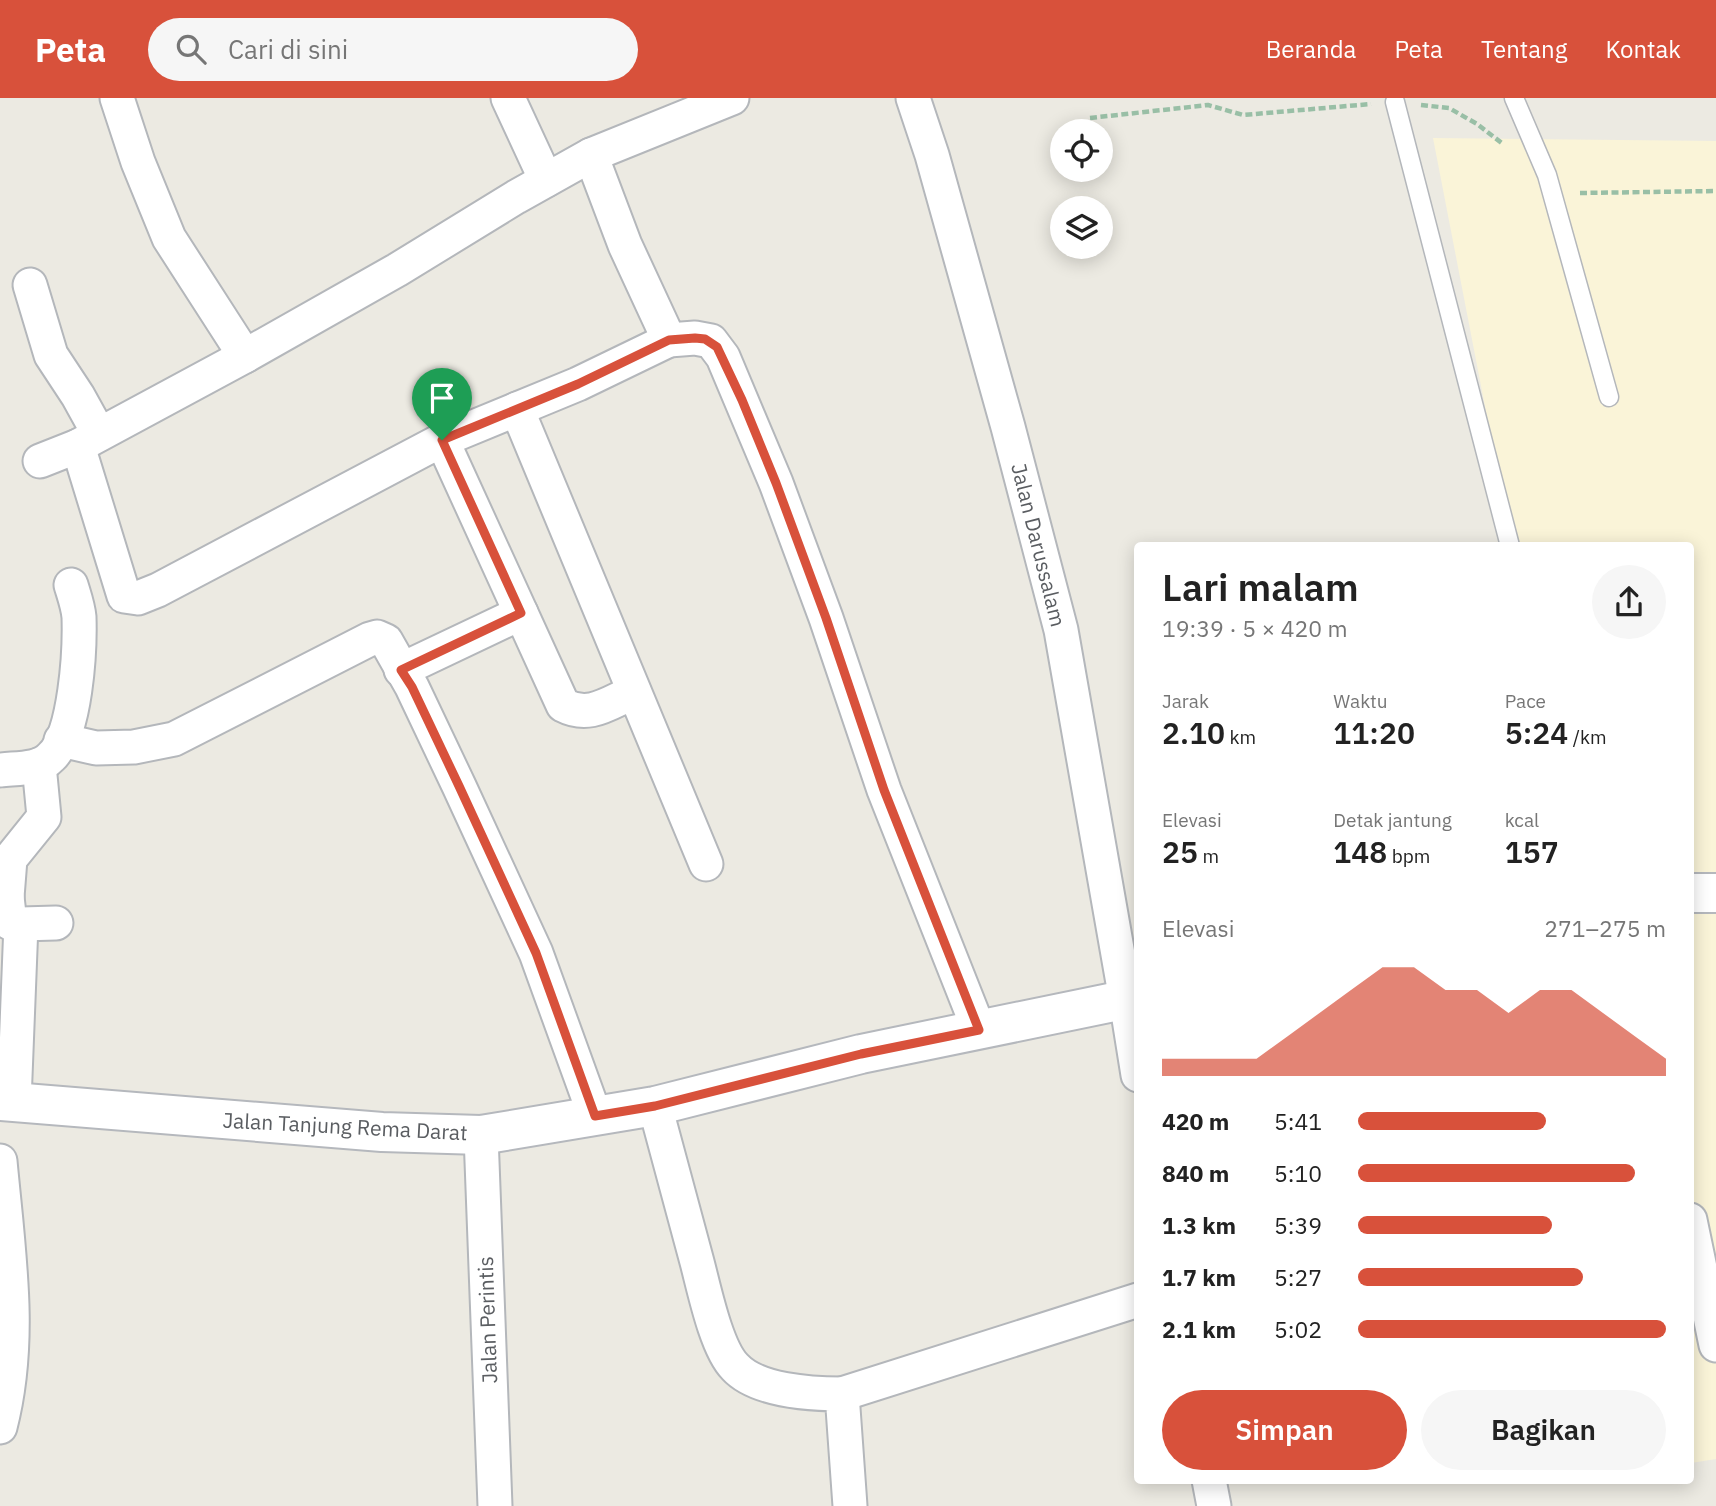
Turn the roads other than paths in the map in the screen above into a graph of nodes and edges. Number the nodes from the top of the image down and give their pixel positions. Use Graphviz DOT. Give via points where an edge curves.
graph roads {
  1 [pos="508,98"];
  2 [pos="732,98"];
  3 [pos="913,98"];
  4 [pos="1514,98"];
  5 [pos="120,99"];
  6 [pos="1395,102"];
  7 [pos="591,155"];
  8 [pos="546,180"];
  9 [pos="30,285"];
  10 [pos="669,340"];
  11 [pos="246,356"];
  12 [pos="1609,397"];
  13 [pos="517,409"];
  14 [pos="89,440"];
  15 [pos="442,440"];
  16 [pos="40,461"];
  17 [pos="1509,542"];
  18 [pos="71,585"];
  19 [pos="521,613"];
  20 [pos="401,670"];
  21 [pos="634,692"];
  22 [pos="61,740"];
  23 [pos="39,765"];
  24 [pos="0,769"];
  25 [pos="706,864"];
  26 [pos="1716,892"];
  27 [pos="1694,893"];
  28 [pos="9,906"];
  29 [pos="56,923"];
  30 [pos="1132,998"];
  31 [pos="1134,1024"];
  32 [pos="979,1030"];
  33 [pos="7,1101"];
  34 [pos="655,1106"];
  35 [pos="595,1116"];
  36 [pos="481,1135"];
  37 [pos="0,1161"];
  38 [pos="1694,1239"];
  39 [pos="1134,1301"];
  40 [pos="1716,1345"];
  41 [pos="842,1394"];
  42 [pos="0,1427"];
  43 [pos="1210,1484"];
  44 [pos="495,1506"];
  45 [pos="850,1506"];
  46 [pos="1214,1506"];
  1 -- 8 [label="street"];
  2 -- 7 [label="street"];
  3 -- 30 [label="street, Jalan Darussalam" via="1061,630"];
  4 -- 12 [label="lane" via="1547,175"];
  5 -- 11 [label="street" via="138,162 169,237"];
  6 -- 17 [label="lane"];
  7 -- 8 [label="street"];
  7 -- 10 [label="street" via="625,245"];
  8 -- 11 [label="street"];
  9 -- 14 [label="street" via="51,355 78,396"];
  10 -- 13 [label="street"];
  10 -- 32 [label="street" via="711,341 733,378 776,483 884,790"];
  11 -- 14 [label="street"];
  13 -- 15 [label="street"];
  13 -- 21 [label="street"];
  14 -- 15 [label="street" via="124,596 138,598"];
  14 -- 16 [label="street"];
  15 -- 19 [label="street"];
  18 -- 22 [label="street" via="79,615 75,701"];
  19 -- 20 [label="street"];
  19 -- 21 [label="street" via="563,705 577,712 590,711"];
  20 -- 22 [label="street" via="386,641 377,637 173,739 96,748"];
  20 -- 35 [label="street" via="536,953"];
  21 -- 25 [label="street"];
  22 -- 23 [label="street" via="51,758"];
  23 -- 24 [label="street"];
  23 -- 28 [label="street" via="44,817 10,859"];
  26 -- 27 [label="street"];
  28 -- 29 [label="street"];
  28 -- 33 [label="street"];
  30 -- 31 [label="street, Jalan Darussalam"];
  30 -- 32 [label="street, Jalan Tanjung Rema Darat"];
  32 -- 34 [label="street, Jalan Tanjung Rema Darat" via="861,1054"];
  33 -- 36 [label="street, Jalan Tanjung Rema Darat" via="369,1131"];
  34 -- 35 [label="street, Jalan Tanjung Rema Darat"];
  34 -- 41 [label="street" via="714,1326 733,1366 750,1379 777,1387"];
  35 -- 36 [label="street, Jalan Tanjung Rema Darat"];
  36 -- 44 [label="street, Jalan Perintis"];
  37 -- 42 [label="street" via="13,1295 12,1359"];
  38 -- 40 [label="street"];
  39 -- 41 [label="street"];
  41 -- 45 [label="street"];
  43 -- 46 [label="street"];
}
